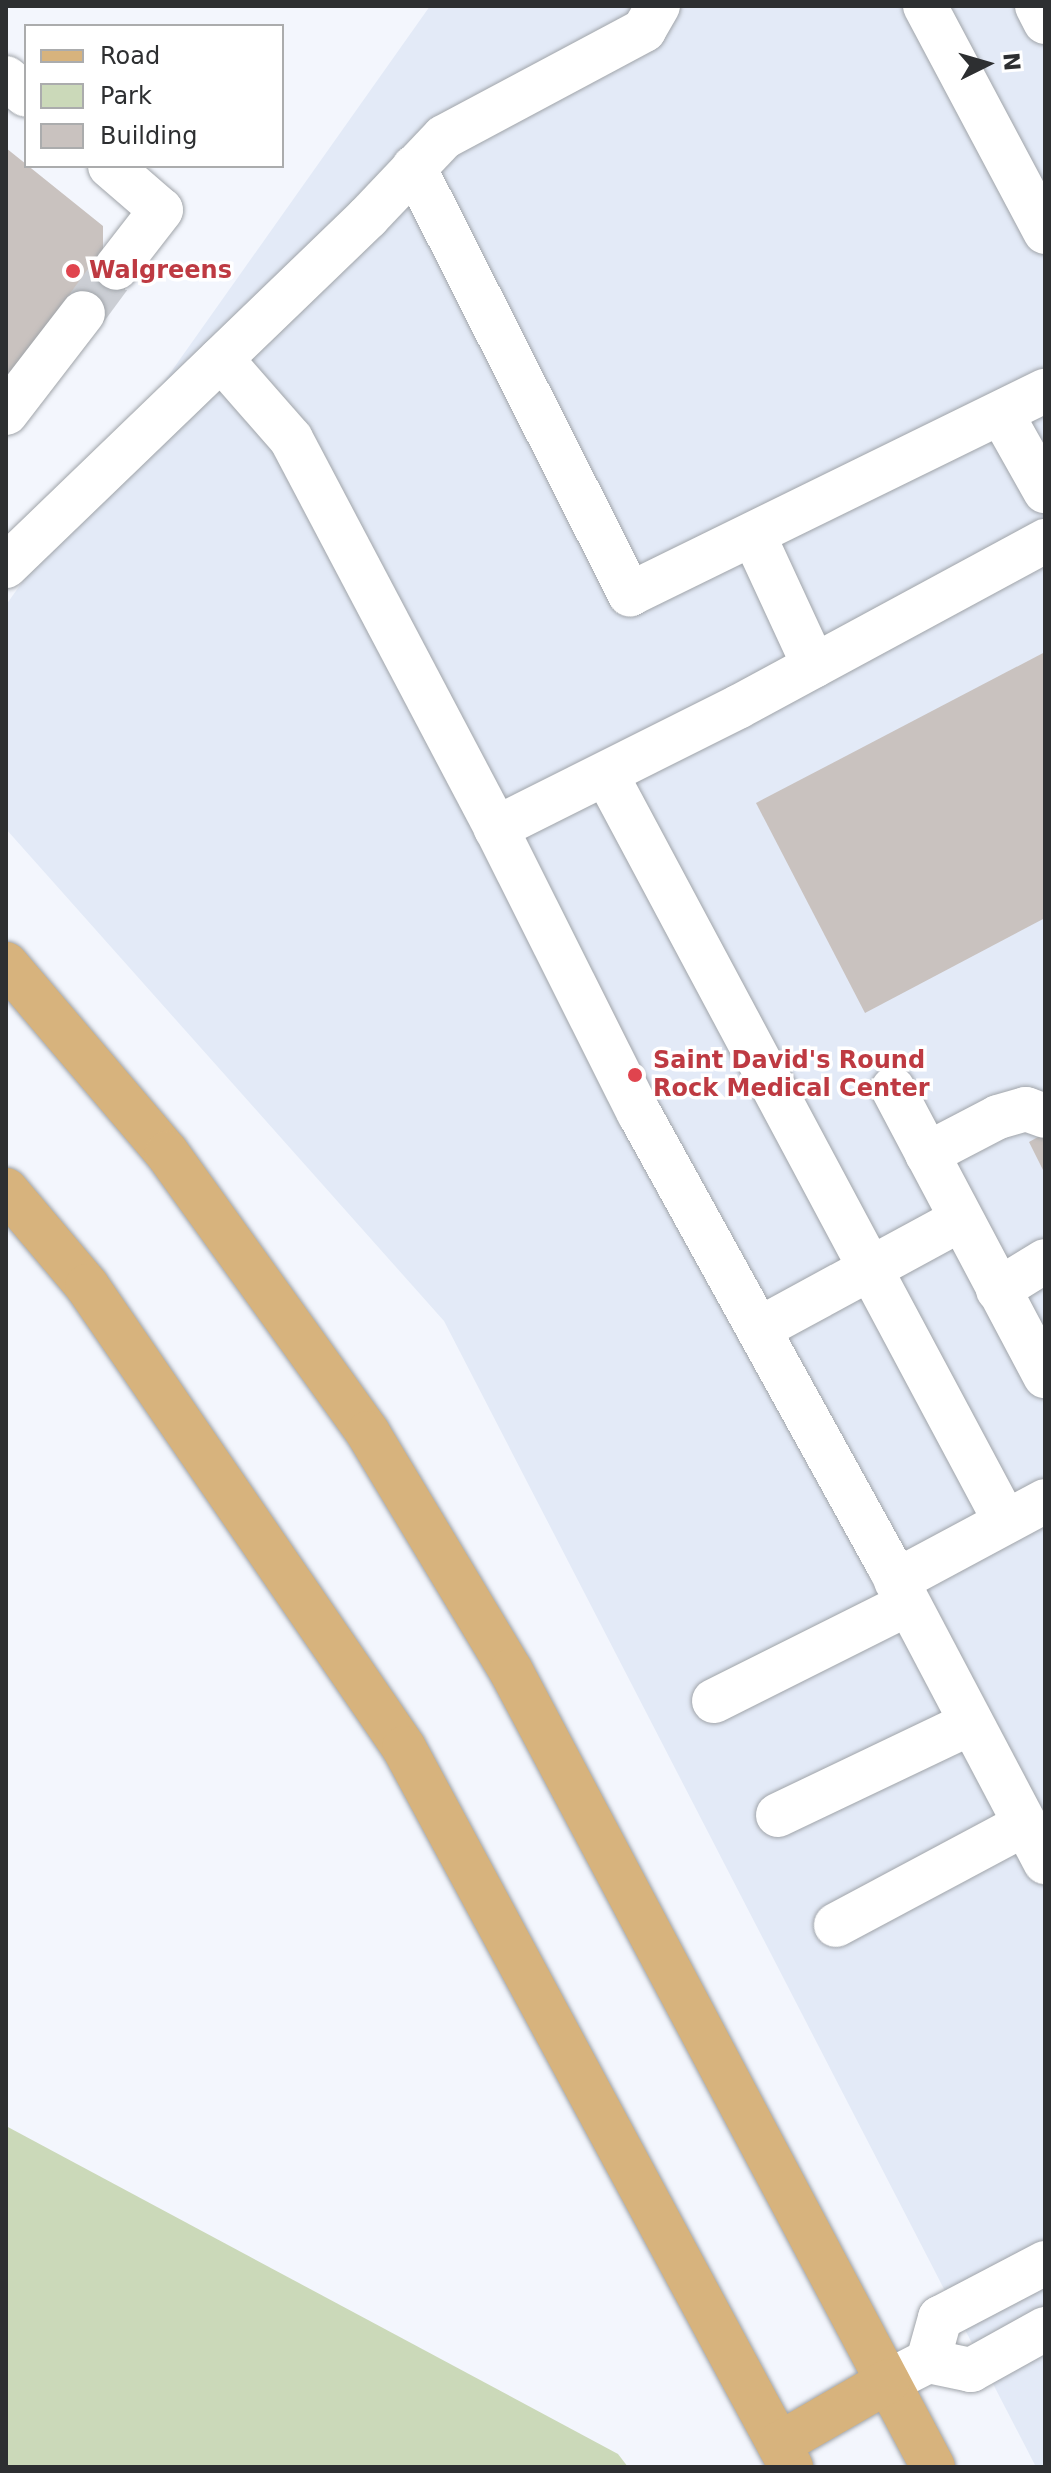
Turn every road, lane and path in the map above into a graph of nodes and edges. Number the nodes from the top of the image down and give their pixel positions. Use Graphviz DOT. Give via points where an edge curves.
graph roads {
  1 [pos="658,6"];
  2 [pos="925,6"];
  3 [pos="1037,6"];
  4 [pos="1045,22"];
  5 [pos="6,78"];
  6 [pos="24,93"];
  7 [pos="414,167"];
  8 [pos="112,168"];
  9 [pos="1045,232"];
  10 [pos="116,268"];
  11 [pos="83,313"];
  12 [pos="221,359"];
  13 [pos="1045,391"];
  14 [pos="6,413"];
  15 [pos="1001,413"];
  16 [pos="1045,491"];
  17 [pos="754,536"];
  18 [pos="1045,541"];
  19 [pos="6,566"];
  20 [pos="814,666"];
  21 [pos="606,774"];
  22 [pos="496,828"];
  23 [pos="6,964"];
  24 [pos="893,1089"];
  25 [pos="1045,1116"];
  26 [pos="927,1154"];
  27 [pos="6,1190"];
  28 [pos="960,1220"];
  29 [pos="1045,1261"];
  30 [pos="868,1270"];
  31 [pos="998,1290"];
  32 [pos="759,1329"];
  33 [pos="1045,1376"];
  34 [pos="1045,1501"];
  35 [pos="1005,1521"];
  36 [pos="902,1592"];
  37 [pos="714,1701"];
  38 [pos="971,1723"];
  39 [pos="778,1815"];
  40 [pos="1025,1824"];
  41 [pos="1045,1862"];
  42 [pos="836,1925"];
  43 [pos="1045,2263"];
  44 [pos="1045,2329"];
  45 [pos="928,2361"];
  46 [pos="887,2382"];
  47 [pos="785,2455"];
  48 [pos="933,2467"];
  1 -- 7 [label="lane" via="644,30 444,137"];
  2 -- 9 [label="lane"];
  3 -- 4 [label="lane"];
  5 -- 6 [label="lane"];
  7 -- 12 [label="lane"];
  7 -- 17 [label="lane" via="630,594"];
  8 -- 10 [label="lane" via="161,210"];
  11 -- 14 [label="lane"];
  12 -- 19 [label="lane"];
  12 -- 22 [label="lane" via="291,439"];
  13 -- 15 [label="lane"];
  15 -- 16 [label="lane"];
  15 -- 17 [label="lane"];
  17 -- 20 [label="lane"];
  18 -- 20 [label="lane"];
  20 -- 21 [label="lane"];
  21 -- 22 [label="lane"];
  21 -- 30 [label="lane"];
  22 -- 32 [label="lane" via="639,1113"];
  23 -- 46 [label="main road" via="167,1153 368,1433 511,1671"];
  24 -- 26 [label="lane"];
  25 -- 26 [label="lane" via="1026,1109 998,1117"];
  26 -- 28 [label="lane"];
  27 -- 47 [label="main road" via="87,1286 404,1748"];
  28 -- 30 [label="lane"];
  28 -- 31 [label="lane"];
  29 -- 31 [label="lane"];
  30 -- 32 [label="lane"];
  30 -- 35 [label="lane"];
  31 -- 33 [label="lane"];
  32 -- 36 [label="lane"];
  34 -- 35 [label="lane"];
  35 -- 36 [label="lane"];
  36 -- 37 [label="lane"];
  36 -- 38 [label="lane"];
  38 -- 39 [label="lane"];
  38 -- 40 [label="lane"];
  40 -- 41 [label="lane"];
  40 -- 42 [label="lane"];
  43 -- 45 [label="lane" via="940,2318"];
  44 -- 45 [label="lane" via="971,2370"];
  45 -- 46 [label="lane"];
  46 -- 47 [label="main road"];
  46 -- 48 [label="main road"];
}
